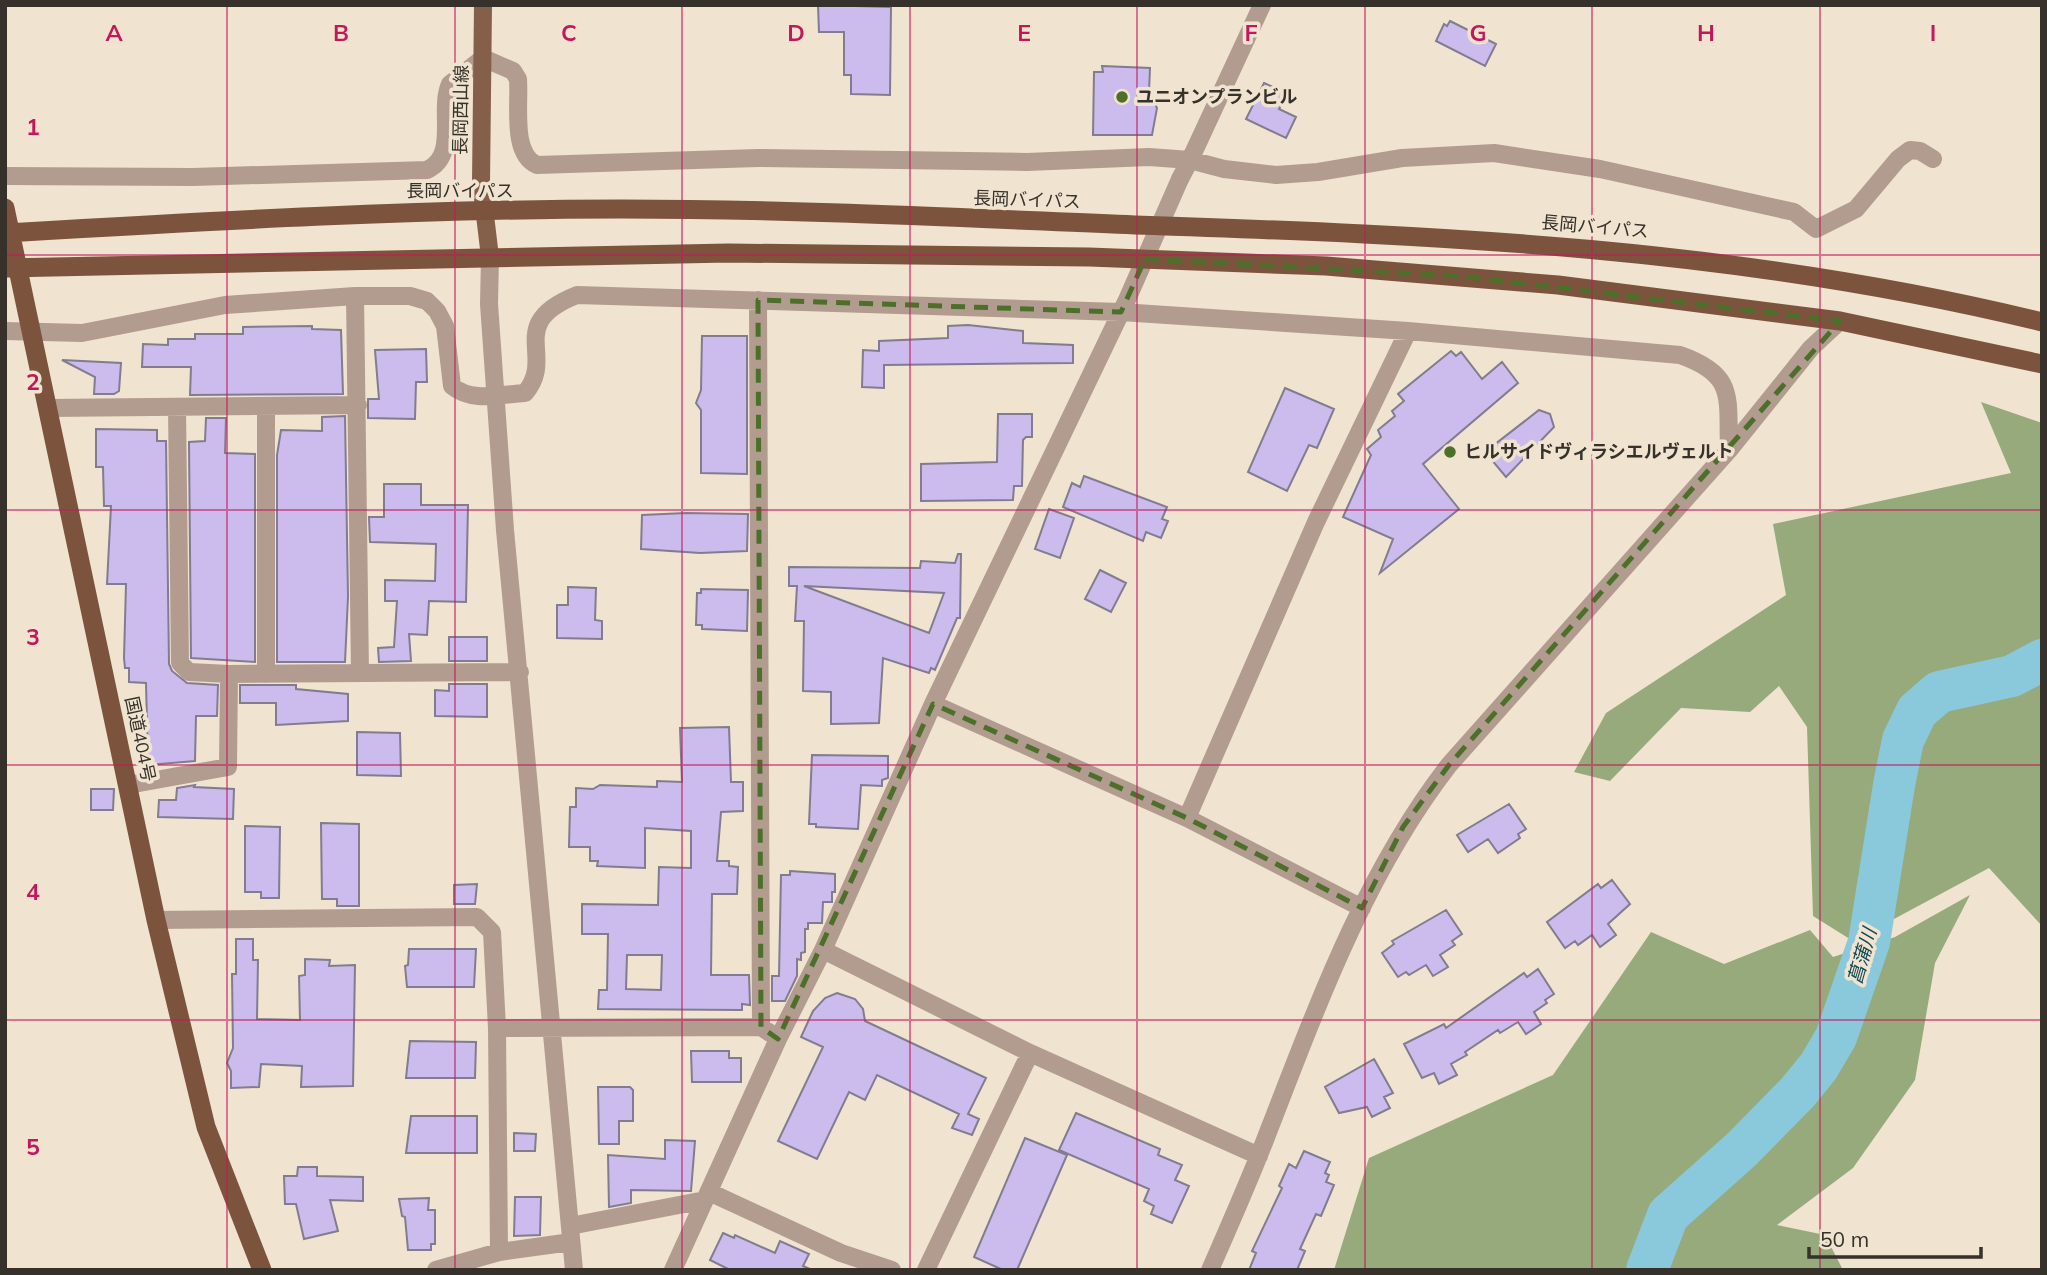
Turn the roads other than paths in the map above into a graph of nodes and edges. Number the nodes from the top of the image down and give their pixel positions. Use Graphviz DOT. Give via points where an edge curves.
graph roads {
  1 [pos="483,5"];
  2 [pos="1262,5"];
  3 [pos="483,58"];
  4 [pos="1933,159"];
  5 [pos="1190,160"];
  6 [pos="5,176"];
  7 [pos="5,208"];
  8 [pos="482,212"];
  9 [pos="5,233"];
  10 [pos="489,257"];
  11 [pos="5,268"];
  12 [pos="355,296"];
  13 [pos="758,300"];
  14 [pos="1123,307"];
  15 [pos="1840,321"];
  16 [pos="2042,322"];
  17 [pos="5,331"];
  18 [pos="29,331"];
  19 [pos="1408,331"];
  20 [pos="2042,364"];
  21 [pos="494,394"];
  22 [pos="358,405"];
  23 [pos="266,406"];
  24 [pos="177,407"];
  25 [pos="48,408"];
  26 [pos="1729,450"];
  27 [pos="520,672"];
  28 [pos="360,673"];
  29 [pos="229,674"];
  30 [pos="266,674"];
  31 [pos="933,705"];
  32 [pos="128,785"];
  33 [pos="1186,818"];
  34 [pos="1362,908"];
  35 [pos="156,920"];
  36 [pos="823,950"];
  37 [pos="761,1027"];
  38 [pos="497,1028"];
  39 [pos="552,1029"];
  40 [pos="778,1039"];
  41 [pos="1030,1053"];
  42 [pos="1259,1156"];
  43 [pos="707,1196"];
  44 [pos="571,1234"];
  45 [pos="499,1252"];
  46 [pos="262,1270"];
  47 [pos="436,1270"];
  48 [pos="573,1270"];
  49 [pos="673,1270"];
  50 [pos="892,1270"];
  51 [pos="926,1270"];
  52 [pos="1210,1270"];
  1 -- 3 [label="main road, 長岡西山線"];
  2 -- 5 [label="street"];
  3 -- 5 [label="street" via="513,71 518,79 521,147 528,162 537,165 758,158"];
  3 -- 6 [label="street" via="450,84 445,103 446,145 439,162 427,170 193,177"];
  3 -- 8 [label="main road, 長岡西山線"];
  4 -- 5 [label="street" via="1910,150 1856,209 1816,229 1794,212 1600,169 1494,153 1402,158 1276,175"];
  5 -- 14 [label="street"];
  7 -- 18 [label="highway, 国道404号"];
  8 -- 9 [label="highway, 長岡バイパス" via="375,213"];
  8 -- 10 [label="main road, 長岡西山線"];
  8 -- 16 [label="highway, 長岡バイパス" via="750,211 1532,243 1634,251 1877,286"];
  10 -- 11 [label="highway"];
  10 -- 15 [label="highway" via="923,254 1326,266 1558,285"];
  10 -- 21 [label="street"];
  12 -- 18 [label="street" via="225,305 82,333"];
  12 -- 21 [label="street" via="410,296 427,301 445,326 452,386 462,395"];
  12 -- 22 [label="street"];
  13 -- 14 [label="street"];
  13 -- 21 [label="street" via="577,295 558,303 539,320 533,384 526,393"];
  13 -- 37 [label="street"];
  14 -- 19 [label="street"];
  14 -- 31 [label="street"];
  15 -- 20 [label="highway"];
  15 -- 26 [label="street" via="1811,348"];
  17 -- 18 [label="street"];
  18 -- 25 [label="highway, 国道404号"];
  19 -- 26 [label="street" via="1680,355 1702,363 1718,374 1724,387"];
  19 -- 33 [label="street" via="1316,522"];
  21 -- 27 [label="street"];
  22 -- 23 [label="street"];
  22 -- 28 [label="street"];
  23 -- 24 [label="street"];
  23 -- 30 [label="street"];
  24 -- 25 [label="street"];
  24 -- 29 [label="street" via="180,663 189,672"];
  25 -- 32 [label="highway, 国道404号"];
  26 -- 34 [label="street" via="1449,765 1403,827"];
  27 -- 28 [label="street"];
  27 -- 39 [label="street"];
  28 -- 30 [label="street"];
  29 -- 30 [label="street"];
  29 -- 32 [label="street" via="228,766"];
  31 -- 33 [label="street"];
  31 -- 36 [label="street"];
  32 -- 35 [label="highway, 国道404号"];
  33 -- 34 [label="street"];
  34 -- 42 [label="street" via="1334,965"];
  35 -- 38 [label="street" via="477,917 492,932"];
  35 -- 46 [label="highway, 国道404号" via="206,1127"];
  36 -- 40 [label="street"];
  36 -- 41 [label="street"];
  37 -- 39 [label="street"];
  37 -- 40 [label="street"];
  38 -- 39 [label="street"];
  38 -- 45 [label="street"];
  39 -- 44 [label="street"];
  40 -- 43 [label="street"];
  41 -- 42 [label="street"];
  41 -- 51 [label="street"];
  42 -- 52 [label="street"];
  43 -- 44 [label="street"];
  43 -- 49 [label="street"];
  43 -- 50 [label="street"];
  44 -- 45 [label="street"];
  44 -- 48 [label="street"];
  45 -- 47 [label="street"];
}
